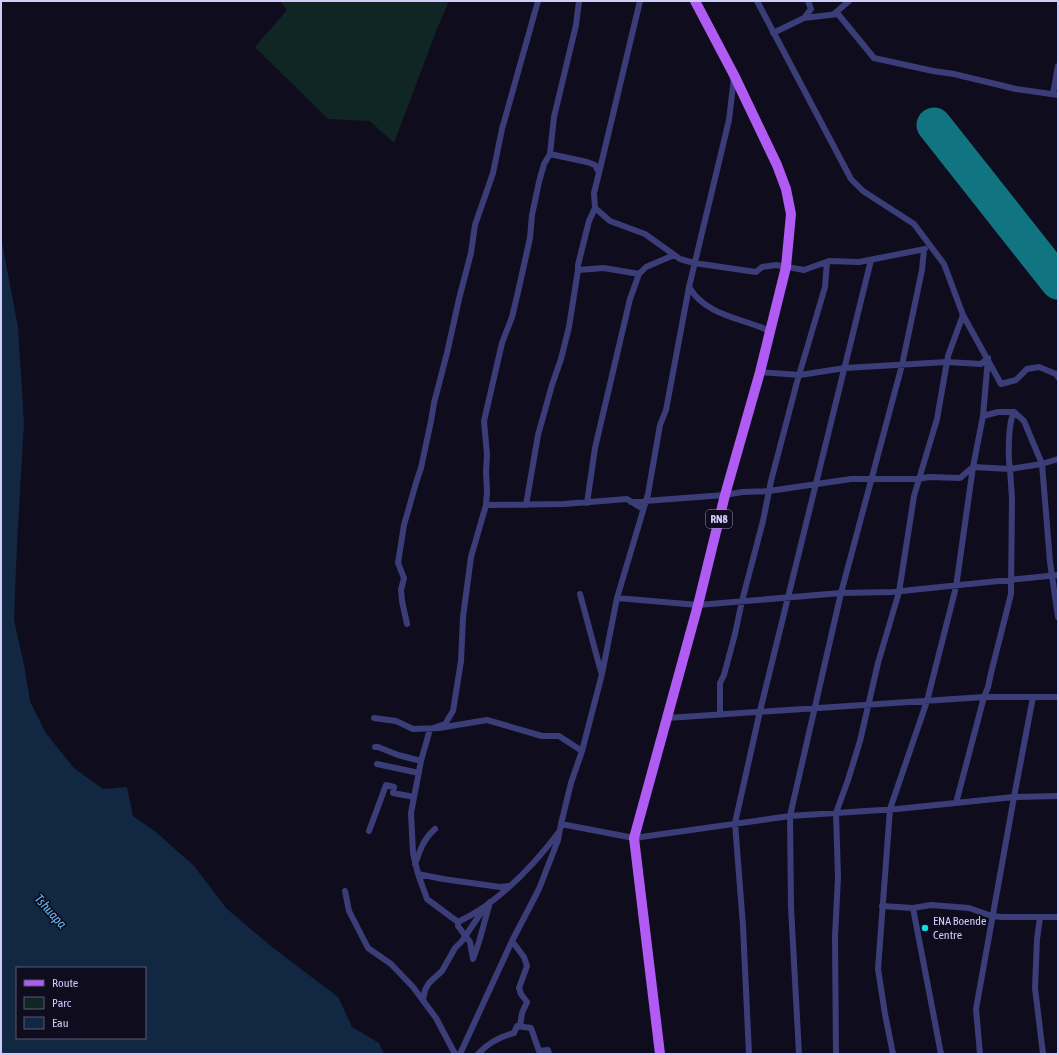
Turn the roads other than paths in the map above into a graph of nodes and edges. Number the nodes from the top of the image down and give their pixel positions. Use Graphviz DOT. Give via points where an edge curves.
graph roads {
  1 [pos="538,1"];
  2 [pos="579,1"];
  3 [pos="640,1"];
  4 [pos="695,1"];
  5 [pos="757,1"];
  6 [pos="808,1"];
  7 [pos="849,1"];
  8 [pos="834,14"];
  9 [pos="804,18"];
  10 [pos="773,33"];
  11 [pos="1058,66"];
  12 [pos="734,75"];
  13 [pos="1056,94"];
  14 [pos="550,154"];
  15 [pos="599,173"];
  16 [pos="595,208"];
  17 [pos="930,246"];
  18 [pos="924,250"];
  19 [pos="674,255"];
  20 [pos="872,260"];
  21 [pos="827,262"];
  22 [pos="694,263"];
  23 [pos="786,268"];
  24 [pos="578,270"];
  25 [pos="639,274"];
  26 [pos="689,287"];
  27 [pos="963,315"];
  28 [pos="770,332"];
  29 [pos="988,358"];
  30 [pos="947,362"];
  31 [pos="902,366"];
  32 [pos="845,368"];
  33 [pos="760,372"];
  34 [pos="800,375"];
  35 [pos="1058,377"];
  36 [pos="1014,412"];
  37 [pos="983,416"];
  38 [pos="1058,459"];
  39 [pos="1042,464"];
  40 [pos="973,467"];
  41 [pos="1010,469"];
  42 [pos="871,479"];
  43 [pos="918,479"];
  44 [pos="816,485"];
  45 [pos="769,491"];
  46 [pos="725,495"];
  47 [pos="646,500"];
  48 [pos="631,502"];
  49 [pos="587,503"];
  50 [pos="486,505"];
  51 [pos="526,505"];
  52 [pos="643,508"];
  53 [pos="1055,575"];
  54 [pos="1012,579"];
  55 [pos="956,586"];
  56 [pos="899,592"];
  57 [pos="841,593"];
  58 [pos="580,594"];
  59 [pos="788,597"];
  60 [pos="617,598"];
  61 [pos="742,601"];
  62 [pos="698,605"];
  63 [pos="1058,617"];
  64 [pos="407,624"];
  65 [pos="602,674"];
  66 [pos="984,697"];
  67 [pos="1034,697"];
  68 [pos="1058,697"];
  69 [pos="928,700"];
  70 [pos="868,704"];
  71 [pos="814,708"];
  72 [pos="760,711"];
  73 [pos="720,715"];
  74 [pos="374,718"];
  75 [pos="667,718"];
  76 [pos="430,729"];
  77 [pos="375,748"];
  78 [pos="582,751"];
  79 [pos="421,761"];
  80 [pos="377,764"];
  81 [pos="419,773"];
  82 [pos="1058,796"];
  83 [pos="414,797"];
  84 [pos="1014,797"];
  85 [pos="956,803"];
  86 [pos="890,809"];
  87 [pos="836,812"];
  88 [pos="790,816"];
  89 [pos="735,823"];
  90 [pos="561,824"];
  91 [pos="434,829"];
  92 [pos="370,832"];
  93 [pos="559,832"];
  94 [pos="634,838"];
  95 [pos="415,864"];
  96 [pos="418,874"];
  97 [pos="510,886"];
  98 [pos="345,891"];
  99 [pos="488,904"];
  100 [pos="882,906"];
  101 [pos="913,908"];
  102 [pos="992,916"];
  103 [pos="1040,918"];
  104 [pos="1058,918"];
  105 [pos="458,922"];
  106 [pos="466,936"];
  107 [pos="512,941"];
  108 [pos="422,1000"];
  109 [pos="520,1026"];
  110 [pos="455,1054"];
  111 [pos="460,1054"];
  112 [pos="478,1054"];
  113 [pos="549,1054"];
  114 [pos="660,1054"];
  115 [pos="749,1054"];
  116 [pos="799,1054"];
  117 [pos="836,1054"];
  118 [pos="893,1054"];
  119 [pos="941,1054"];
  120 [pos="980,1054"];
  121 [pos="1043,1054"];
  1 -- 64 [label="street" via="502,130 493,173 476,221 471,253 458,299 421,468 404,525 398,563 404,578 401,590"];
  2 -- 14 [label="street" via="576,25 554,117"];
  3 -- 15 [label="street"];
  4 -- 12 [label="main road, RN8"];
  5 -- 10 [label="street"];
  6 -- 9 [label="street" via="811,10"];
  7 -- 8 [label="street"];
  8 -- 9 [label="street"];
  8 -- 13 [label="street" via="838,14 874,58 1016,89"];
  9 -- 10 [label="street"];
  10 -- 17 [label="street" via="851,179 863,191 914,224"];
  11 -- 13 [label="street"];
  12 -- 22 [label="street" via="730,120"];
  12 -- 23 [label="main road, RN8" via="786,189 791,214"];
  14 -- 15 [label="street" via="595,165"];
  14 -- 50 [label="street" via="539,182 518,292 502,343 484,421 487,456"];
  15 -- 16 [label="street" via="594,193"];
  16 -- 19 [label="street" via="610,221 645,234"];
  16 -- 24 [label="street" via="589,221"];
  17 -- 18 [label="street"];
  17 -- 27 [label="street" via="944,264"];
  18 -- 20 [label="street"];
  18 -- 31 [label="street"];
  19 -- 22 [label="street"];
  19 -- 25 [label="street" via="646,267"];
  20 -- 21 [label="street"];
  20 -- 32 [label="street"];
  21 -- 23 [label="street" via="804,270"];
  21 -- 34 [label="street" via="825,287"];
  22 -- 23 [label="street" via="756,272 762,267 776,265"];
  22 -- 26 [label="street"];
  23 -- 28 [label="main road, RN8"];
  24 -- 25 [label="street" via="604,268"];
  24 -- 51 [label="street" via="561,359 538,435"];
  25 -- 49 [label="street" via="630,299 595,448"];
  26 -- 28 [label="street" via="693,295 704,305"];
  26 -- 47 [label="street"];
  27 -- 29 [label="street"];
  27 -- 30 [label="street"];
  28 -- 33 [label="main road, RN8"];
  29 -- 30 [label="street" via="981,364"];
  29 -- 35 [label="street" via="1001,384 1016,380 1027,369 1039,367"];
  29 -- 37 [label="street"];
  30 -- 31 [label="street"];
  30 -- 43 [label="street" via="938,419"];
  31 -- 32 [label="street"];
  31 -- 42 [label="street"];
  32 -- 34 [label="street"];
  32 -- 44 [label="street"];
  33 -- 34 [label="street"];
  33 -- 46 [label="main road, RN8"];
  34 -- 45 [label="street"];
  36 -- 37 [label="street" via="998,412"];
  36 -- 39 [label="street" via="1024,421"];
  36 -- 41 [label="street" via="1010,435"];
  37 -- 40 [label="street"];
  38 -- 39 [label="street"];
  39 -- 41 [label="street"];
  39 -- 53 [label="street" via="1046,523"];
  40 -- 41 [label="street"];
  40 -- 43 [label="street" via="960,478"];
  40 -- 55 [label="street"];
  41 -- 54 [label="street"];
  42 -- 43 [label="street"];
  42 -- 44 [label="street"];
  42 -- 57 [label="street"];
  43 -- 56 [label="street"];
  44 -- 45 [label="street"];
  44 -- 59 [label="street"];
  45 -- 46 [label="street"];
  45 -- 61 [label="street"];
  46 -- 47 [label="street"];
  46 -- 62 [label="main road, RN8"];
  47 -- 48 [label="street"];
  47 -- 52 [label="street"];
  48 -- 49 [label="street" via="627,500"];
  48 -- 52 [label="street"];
  49 -- 51 [label="street"];
  50 -- 51 [label="street"];
  50 -- 76 [label="street" via="471,557 463,617 461,661 452,711 445,724"];
  52 -- 60 [label="street"];
  53 -- 54 [label="street"];
  53 -- 63 [label="street"];
  54 -- 55 [label="street"];
  54 -- 66 [label="street" via="1012,594"];
  55 -- 56 [label="street"];
  55 -- 69 [label="street"];
  56 -- 57 [label="street"];
  56 -- 70 [label="street"];
  57 -- 59 [label="street"];
  57 -- 71 [label="street"];
  58 -- 65 [label="street"];
  59 -- 61 [label="street"];
  59 -- 72 [label="street"];
  60 -- 62 [label="street"];
  60 -- 65 [label="street"];
  61 -- 62 [label="street"];
  61 -- 73 [label="street" via="720,683"];
  62 -- 75 [label="main road, RN8"];
  65 -- 78 [label="street"];
  66 -- 67 [label="street"];
  66 -- 69 [label="street"];
  66 -- 85 [label="street"];
  67 -- 68 [label="street"];
  67 -- 84 [label="street"];
  69 -- 70 [label="street"];
  69 -- 86 [label="street"];
  70 -- 71 [label="street"];
  70 -- 87 [label="street" via="858,747"];
  71 -- 72 [label="street"];
  71 -- 88 [label="street"];
  72 -- 73 [label="street"];
  72 -- 89 [label="street"];
  73 -- 75 [label="street"];
  74 -- 76 [label="street" via="396,721 413,729"];
  75 -- 94 [label="main road, RN8"];
  76 -- 78 [label="street" via="487,720 542,736 559,736"];
  76 -- 79 [label="street"];
  77 -- 79 [label="street"];
  78 -- 90 [label="street"];
  79 -- 81 [label="street"];
  80 -- 81 [label="street"];
  81 -- 83 [label="street"];
  82 -- 84 [label="street"];
  83 -- 92 [label="street" via="393,793 394,787 386,785"];
  83 -- 95 [label="street" via="411,823"];
  84 -- 85 [label="street"];
  84 -- 102 [label="street"];
  85 -- 86 [label="street"];
  86 -- 87 [label="street"];
  86 -- 100 [label="street"];
  87 -- 88 [label="street"];
  87 -- 117 [label="street"];
  88 -- 89 [label="street"];
  88 -- 116 [label="street" via="791,907"];
  89 -- 94 [label="street"];
  89 -- 115 [label="street"];
  90 -- 93 [label="street"];
  90 -- 94 [label="street"];
  91 -- 95 [label="street" via="423,842"];
  93 -- 97 [label="street" via="540,856"];
  93 -- 107 [label="street" via="539,889"];
  94 -- 114 [label="main road, RN8"];
  95 -- 96 [label="street"];
  96 -- 97 [label="street" via="500,887"];
  96 -- 105 [label="street" via="426,899"];
  97 -- 99 [label="street"];
  98 -- 108 [label="street" via="348,911 368,948 390,964"];
  99 -- 105 [label="street"];
  99 -- 106 [label="street"];
  99 -- 106 [label="street" via="473,959"];
  100 -- 101 [label="street"];
  100 -- 118 [label="street" via="878,969"];
  101 -- 102 [label="street" via="931,905 969,908"];
  101 -- 119 [label="street"];
  102 -- 103 [label="street"];
  102 -- 120 [label="street" via="976,1009"];
  103 -- 104 [label="street"];
  103 -- 121 [label="street" via="1035,988"];
  105 -- 106 [label="street"];
  106 -- 108 [label="street" via="455,948 442,971 429,983"];
  107 -- 109 [label="street" via="524,957 527,966 519,988 527,1002"];
  107 -- 111 [label="street"];
  108 -- 110 [label="street" via="436,1018"];
  109 -- 112 [label="street" via="517,1026 514,1033 502,1036 485,1046"];
  109 -- 113 [label="street" via="532,1028 539,1051 548,1050"];
}
